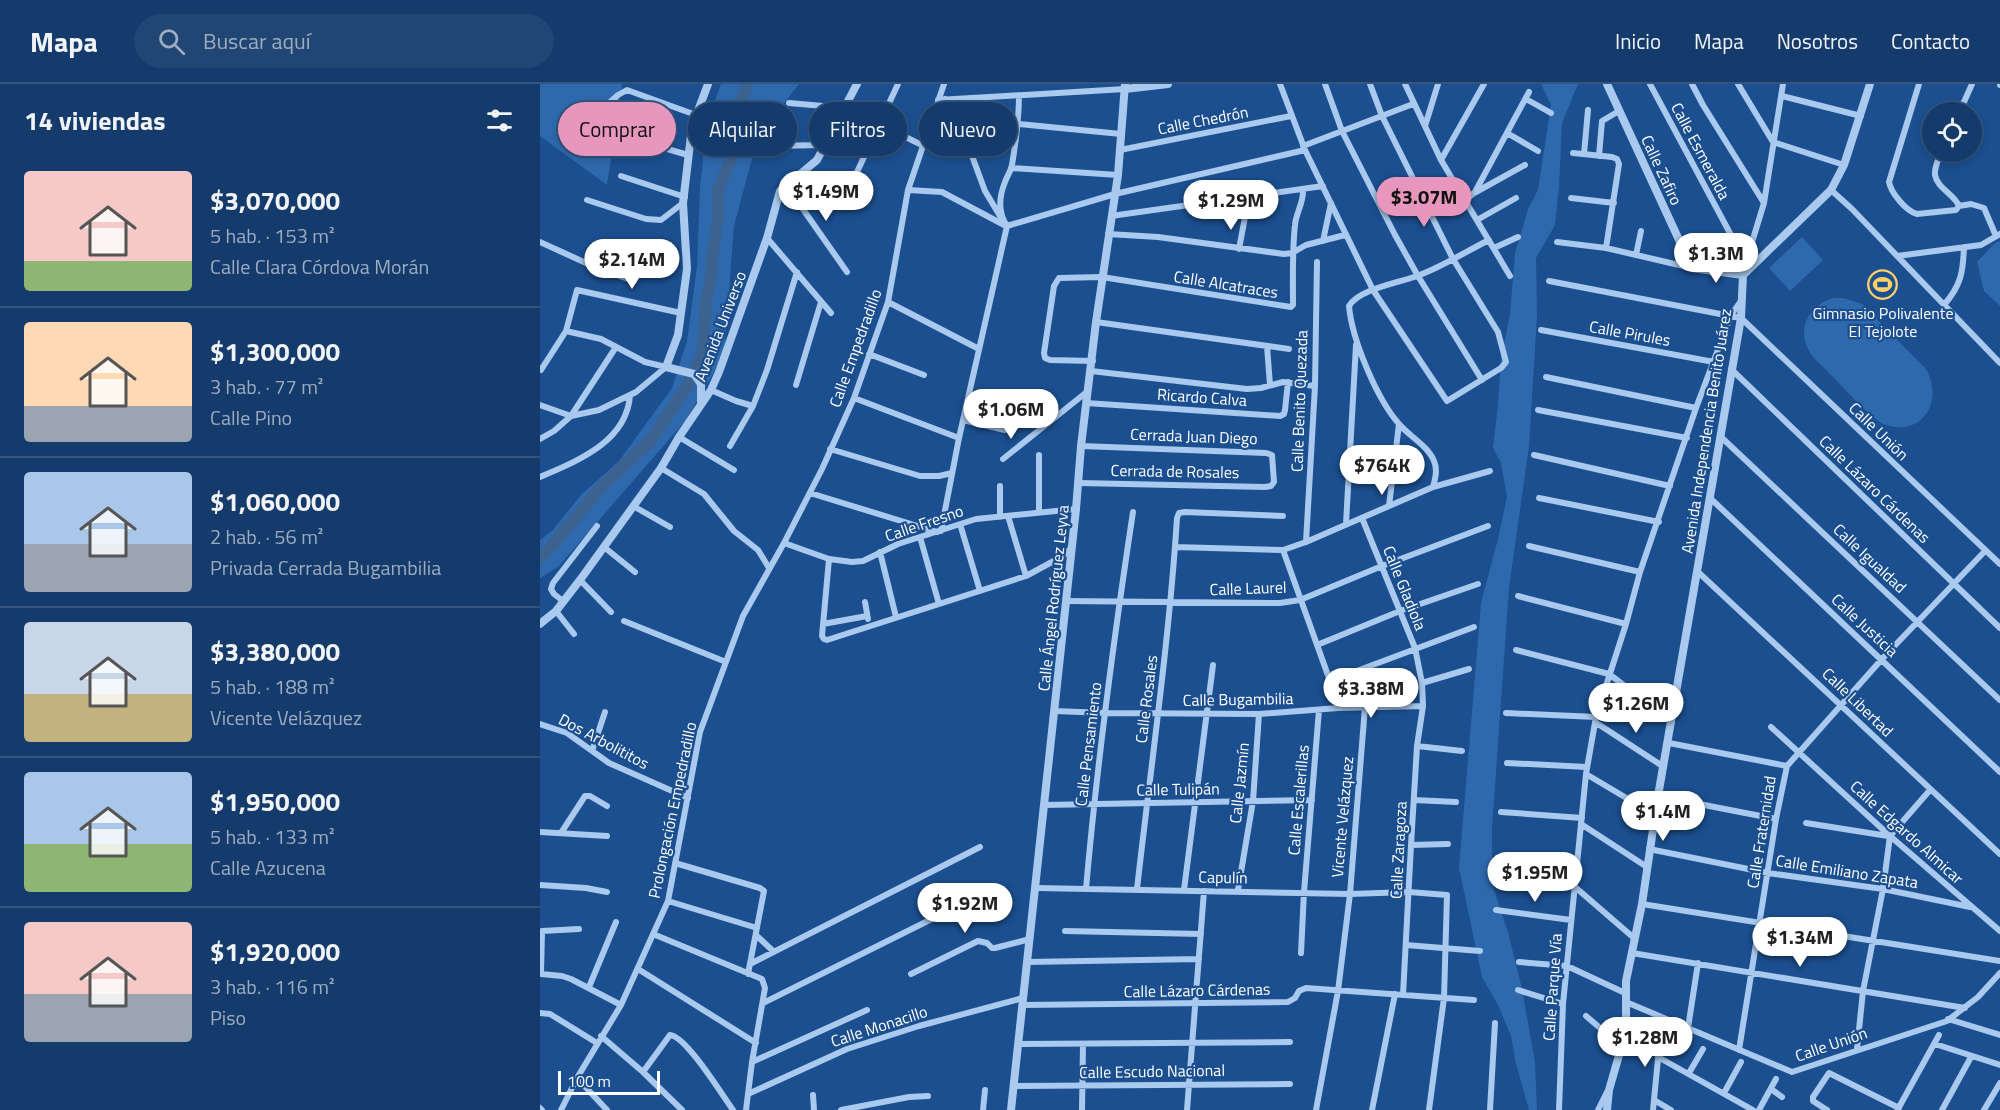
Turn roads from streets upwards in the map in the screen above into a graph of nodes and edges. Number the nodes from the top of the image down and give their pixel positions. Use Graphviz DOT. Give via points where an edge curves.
graph roads {
  1 [pos="708,84"];
  2 [pos="857,84"];
  3 [pos="898,84"];
  4 [pos="944,84"];
  5 [pos="1168,84"];
  6 [pos="1280,84"];
  7 [pos="1325,84"];
  8 [pos="1370,84"];
  9 [pos="1405,84"];
  10 [pos="1438,84"];
  11 [pos="1484,84"];
  12 [pos="1607,84"];
  13 [pos="1650,84"];
  14 [pos="1692,84"];
  15 [pos="1738,84"];
  16 [pos="1783,84"];
  17 [pos="1870,84"];
  18 [pos="1919,84"];
  19 [pos="1972,84"];
  20 [pos="1125,87"];
  21 [pos="1529,92"];
  22 [pos="1019,95"];
  23 [pos="1782,96"];
  24 [pos="1526,99"];
  25 [pos="942,100"];
  26 [pos="701,102"];
  27 [pos="849,102"];
  28 [pos="890,102"];
  29 [pos="1964,102"];
  30 [pos="1413,104"];
  31 [pos="1588,110"];
  32 [pos="1619,111"];
  33 [pos="688,112"];
  34 [pos="1551,113"];
  35 [pos="1291,116"];
  36 [pos="1382,116"];
  37 [pos="1861,116"];
  38 [pos="1019,124"];
  39 [pos="1425,126"];
  40 [pos="1342,131"];
  41 [pos="1507,133"];
  42 [pos="1121,134"];
  43 [pos="1773,142"];
  44 [pos="1304,148"];
  45 [pos="1120,150"];
  46 [pos="1538,151"];
  47 [pos="1573,153"];
  48 [pos="1584,154"];
  49 [pos="688,155"];
  50 [pos="819,156"];
  51 [pos="865,156"];
  52 [pos="920,156"];
  53 [pos="1599,156"];
  54 [pos="1441,160"];
  55 [pos="1938,162"];
  56 [pos="1525,165"];
  57 [pos="1844,165"];
  58 [pos="1011,168"];
  59 [pos="1118,175"];
  60 [pos="621,176"];
  61 [pos="786,185"];
  62 [pos="1323,186"];
  63 [pos="1303,189"];
  64 [pos="908,190"];
  65 [pos="1831,190"];
  66 [pos="1475,192"];
  67 [pos="1115,194"];
  68 [pos="1516,198"];
  69 [pos="1571,198"];
  70 [pos="587,200"];
  71 [pos="684,200"];
  72 [pos="844,200"];
  73 [pos="1466,200"];
  74 [pos="1332,202"];
  75 [pos="1614,203"];
  76 [pos="1764,203"];
  77 [pos="1959,206"];
  78 [pos="1000,216"];
  79 [pos="1112,216"];
  80 [pos="1245,217"];
  81 [pos="1477,220"];
  82 [pos="1006,226"];
  83 [pos="1641,231"];
  84 [pos="1108,234"];
  85 [pos="1345,235"];
  86 [pos="1998,235"];
  87 [pos="1518,237"];
  88 [pos="767,238"];
  89 [pos="1489,240"];
  90 [pos="1323,241"];
  91 [pos="540,242"];
  92 [pos="1557,242"];
  93 [pos="1964,247"];
  94 [pos="1494,248"];
  95 [pos="1606,248"];
  96 [pos="1239,249"];
  97 [pos="1292,253"];
  98 [pos="1636,255"];
  99 [pos="1898,256"];
  100 [pos="1453,259"];
  101 [pos="1317,262"];
  102 [pos="1746,262"];
  103 [pos="1692,268"];
  104 [pos="796,272"];
  105 [pos="847,272"];
  106 [pos="1743,275"];
  107 [pos="1418,276"];
  108 [pos="1510,276"];
  109 [pos="1102,277"];
  110 [pos="634,281"];
  111 [pos="1549,281"];
  112 [pos="1373,290"];
  113 [pos="1741,301"];
  114 [pos="821,302"];
  115 [pos="888,302"];
  116 [pos="1944,304"];
  117 [pos="681,313"];
  118 [pos="831,313"];
  119 [pos="1731,315"];
  120 [pos="1741,318"];
  121 [pos="1096,322"];
  122 [pos="1541,330"];
  123 [pos="566,331"];
  124 [pos="1356,341"];
  125 [pos="1267,346"];
  126 [pos="616,347"];
  127 [pos="979,349"];
  128 [pos="1289,349"];
  129 [pos="869,354"];
  130 [pos="1093,361"];
  131 [pos="1714,362"];
  132 [pos="2000,363"];
  133 [pos="666,367"];
  134 [pos="1731,369"];
  135 [pos="541,370"];
  136 [pos="1091,371"];
  137 [pos="924,375"];
  138 [pos="1546,377"];
  139 [pos="1482,380"];
  140 [pos="1288,382"];
  141 [pos="796,385"];
  142 [pos="1270,385"];
  143 [pos="1315,386"];
  144 [pos="711,390"];
  145 [pos="1088,391"];
  146 [pos="630,395"];
  147 [pos="854,398"];
  148 [pos="1051,403"];
  149 [pos="1086,403"];
  150 [pos="701,404"];
  151 [pos="540,405"];
  152 [pos="753,406"];
  153 [pos="1696,408"];
  154 [pos="1538,410"];
  155 [pos="571,416"];
  156 [pos="963,420"];
  157 [pos="1399,424"];
  158 [pos="1720,436"];
  159 [pos="679,437"];
  160 [pos="959,438"];
  161 [pos="1687,438"];
  162 [pos="540,439"];
  163 [pos="730,446"];
  164 [pos="1081,446"];
  165 [pos="830,449"];
  166 [pos="1039,455"];
  167 [pos="1534,455"];
  168 [pos="1003,459"];
  169 [pos="661,468"];
  170 [pos="734,470"];
  171 [pos="1490,471"];
  172 [pos="952,472"];
  173 [pos="540,477"];
  174 [pos="1079,483"];
  175 [pos="1000,486"];
  176 [pos="1271,486"];
  177 [pos="1670,486"];
  178 [pos="1432,488"];
  179 [pos="810,493"];
  180 [pos="1539,498"];
  181 [pos="1710,498"];
  182 [pos="633,506"];
  183 [pos="1389,506"];
  184 [pos="1077,509"];
  185 [pos="1039,512"];
  186 [pos="1133,512"];
  187 [pos="1000,516"];
  188 [pos="1008,516"];
  189 [pos="1283,516"];
  190 [pos="1362,518"];
  191 [pos="1659,522"];
  192 [pos="960,524"];
  193 [pos="1346,524"];
  194 [pos="597,526"];
  195 [pos="1488,526"];
  196 [pos="670,527"];
  197 [pos="940,532"];
  198 [pos="920,537"];
  199 [pos="1306,542"];
  200 [pos="784,543"];
  201 [pos="1529,546"];
  202 [pos="1175,547"];
  203 [pos="604,548"];
  204 [pos="1071,548"];
  205 [pos="1283,550"];
  206 [pos="1985,551"];
  207 [pos="880,552"];
  208 [pos="829,559"];
  209 [pos="2000,564"];
  210 [pos="1382,566"];
  211 [pos="769,568"];
  212 [pos="1697,571"];
  213 [pos="634,572"];
  214 [pos="1640,572"];
  215 [pos="1026,576"];
  216 [pos="580,580"];
  217 [pos="1478,584"];
  218 [pos="1953,584"];
  219 [pos="981,591"];
  220 [pos="1518,596"];
  221 [pos="1300,600"];
  222 [pos="563,601"];
  223 [pos="1066,601"];
  224 [pos="865,602"];
  225 [pos="1119,602"];
  226 [pos="1170,603"];
  227 [pos="939,604"];
  228 [pos="556,611"];
  229 [pos="1400,611"];
  230 [pos="611,612"];
  231 [pos="867,616"];
  232 [pos="896,617"];
  233 [pos="624,621"];
  234 [pos="1918,622"];
  235 [pos="540,624"];
  236 [pos="823,624"];
  237 [pos="1626,624"];
  238 [pos="869,626"];
  239 [pos="1474,627"];
  240 [pos="2000,628"];
  241 [pos="574,634"];
  242 [pos="1317,645"];
  243 [pos="1415,648"];
  244 [pos="1516,650"];
  245 [pos="1881,659"];
  246 [pos="726,662"];
  247 [pos="1212,665"];
  248 [pos="1468,669"];
  249 [pos="1609,674"];
  250 [pos="1330,681"];
  251 [pos="1422,683"];
  252 [pos="2000,700"];
  253 [pos="1841,703"];
  254 [pos="1423,706"];
  255 [pos="1365,707"];
  256 [pos="1338,708"];
  257 [pos="1319,710"];
  258 [pos="1054,711"];
  259 [pos="605,712"];
  260 [pos="1106,713"];
  261 [pos="1159,713"];
  262 [pos="1208,713"];
  263 [pos="1506,713"];
  264 [pos="1259,714"];
  265 [pos="1596,719"];
  266 [pos="1672,722"];
  267 [pos="540,724"];
  268 [pos="1771,727"];
  269 [pos="1669,743"];
  270 [pos="1418,746"];
  271 [pos="592,751"];
  272 [pos="1462,751"];
  273 [pos="1798,752"];
  274 [pos="1507,763"];
  275 [pos="1664,766"];
  276 [pos="1787,766"];
  277 [pos="1587,770"];
  278 [pos="2000,772"];
  279 [pos="1930,790"];
  280 [pos="1658,796"];
  281 [pos="688,798"];
  282 [pos="1312,800"];
  283 [pos="1414,800"];
  284 [pos="1253,801"];
  285 [pos="1147,802"];
  286 [pos="1195,802"];
  287 [pos="1456,802"];
  288 [pos="1094,804"];
  289 [pos="1044,805"];
  290 [pos="607,806"];
  291 [pos="1501,812"];
  292 [pos="1655,815"];
  293 [pos="1776,819"];
  294 [pos="1582,821"];
  295 [pos="1806,823"];
  296 [pos="540,832"];
  297 [pos="561,833"];
  298 [pos="607,836"];
  299 [pos="1890,836"];
  300 [pos="1448,844"];
  301 [pos="1411,845"];
  302 [pos="980,848"];
  303 [pos="1649,849"];
  304 [pos="2000,854"];
  305 [pos="1498,862"];
  306 [pos="675,863"];
  307 [pos="1647,867"];
  308 [pos="1576,868"];
  309 [pos="1768,873"];
  310 [pos="540,885"];
  311 [pos="1575,887"];
  312 [pos="994,888"];
  313 [pos="1036,888"];
  314 [pos="1137,889"];
  315 [pos="1883,889"];
  316 [pos="1086,890"];
  317 [pos="1184,890"];
  318 [pos="1204,891"];
  319 [pos="1238,891"];
  320 [pos="607,892"];
  321 [pos="1304,892"];
  322 [pos="1409,892"];
  323 [pos="1350,894"];
  324 [pos="668,901"];
  325 [pos="1642,904"];
  326 [pos="1970,907"];
  327 [pos="1496,910"];
  328 [pos="1571,920"];
  329 [pos="616,922"];
  330 [pos="1760,922"];
  331 [pos="579,929"];
  332 [pos="757,931"];
  333 [pos="1065,931"];
  334 [pos="2000,931"];
  335 [pos="653,934"];
  336 [pos="1201,934"];
  337 [pos="1635,938"];
  338 [pos="1030,939"];
  339 [pos="1873,940"];
  340 [pos="1406,945"];
  341 [pos="1447,948"];
  342 [pos="1480,951"];
  343 [pos="774,952"];
  344 [pos="1632,952"];
  345 [pos="1301,953"];
  346 [pos="1199,959"];
  347 [pos="2000,961"];
  348 [pos="1027,962"];
  349 [pos="1519,962"];
  350 [pos="1698,963"];
  351 [pos="750,964"];
  352 [pos="1567,966"];
  353 [pos="638,969"];
  354 [pos="1752,972"];
  355 [pos="748,974"];
  356 [pos="911,974"];
  357 [pos="2000,974"];
  358 [pos="589,987"];
  359 [pos="1518,990"];
  360 [pos="1338,991"];
  361 [pos="1863,991"];
  362 [pos="1395,994"];
  363 [pos="1403,994"];
  364 [pos="1444,998"];
  365 [pos="1626,998"];
  366 [pos="1474,1000"];
  367 [pos="1023,1002"];
  368 [pos="763,1003"];
  369 [pos="1196,1004"];
  370 [pos="1563,1004"];
  371 [pos="621,1005"];
  372 [pos="1965,1008"];
  373 [pos="867,1010"];
  374 [pos="540,1014"];
  375 [pos="1586,1016"];
  376 [pos="1948,1019"];
  377 [pos="1495,1023"];
  378 [pos="1661,1028"];
  379 [pos="1688,1028"];
  380 [pos="1939,1035"];
  381 [pos="2000,1035"];
  382 [pos="599,1040"];
  383 [pos="1193,1042"];
  384 [pos="1290,1042"];
  385 [pos="756,1043"];
  386 [pos="1018,1044"];
  387 [pos="1083,1044"];
  388 [pos="1935,1044"];
  389 [pos="1620,1045"];
  390 [pos="1703,1048"];
  391 [pos="1857,1049"];
  392 [pos="1739,1050"];
  393 [pos="1658,1057"];
  394 [pos="1971,1057"];
  395 [pos="752,1062"];
  396 [pos="1741,1062"];
  397 [pos="2000,1065"];
  398 [pos="643,1072"];
  399 [pos="1689,1073"];
  400 [pos="577,1078"];
  401 [pos="1776,1079"];
  402 [pos="2000,1083"];
  403 [pos="1189,1084"];
  404 [pos="1290,1084"];
  405 [pos="1014,1086"];
  406 [pos="1083,1086"];
  407 [pos="1771,1089"];
  408 [pos="985,1090"];
  409 [pos="1609,1090"];
  410 [pos="1724,1092"];
  411 [pos="748,1094"];
  412 [pos="813,1095"];
  413 [pos="928,1096"];
  414 [pos="1782,1097"];
  415 [pos="1654,1100"];
  416 [pos="1899,1109"];
  417 [pos="561,1110"];
  418 [pos="607,1110"];
  419 [pos="682,1110"];
  420 [pos="733,1110"];
  421 [pos="746,1110"];
  422 [pos="814,1110"];
  423 [pos="841,1110"];
  424 [pos="983,1110"];
  425 [pos="1011,1110"];
  426 [pos="1082,1110"];
  427 [pos="1187,1110"];
  428 [pos="1316,1110"];
  429 [pos="1372,1110"];
  430 [pos="1429,1110"];
  431 [pos="1490,1110"];
  432 [pos="1559,1110"];
  433 [pos="1598,1110"];
  434 [pos="1607,1110"];
  435 [pos="1653,1110"];
  436 [pos="1671,1110"];
  437 [pos="1753,1110"];
  438 [pos="1759,1110"];
  439 [pos="1827,1110"];
  440 [pos="1942,1110"];
  441 [pos="1984,1110"];
  1 -- 26 [label="street"];
  2 -- 27 [label="street, Avenida Universo"];
  3 -- 28 [label="street"];
  4 -- 25 [label="street, Calle Empedradillo"];
  5 -- 20 [label="street"];
  6 -- 35 [label="street"];
  7 -- 40 [label="street"];
  8 -- 36 [label="street"];
  9 -- 30 [label="street"];
  10 -- 39 [label="street"];
  11 -- 54 [label="street"];
  12 -- 32 [label="street, Calle Zafiro"];
  13 -- 102 [label="street, Calle Esmeralda"];
  14 -- 76 [label="street"];
  15 -- 43 [label="street"];
  16 -- 23 [label="street, Avenida Independencia Benito Juárez"];
  17 -- 37 [label="street"];
  18 -- 77 [label="street" via="1889,185 1917,214 1956,210"];
  19 -- 29 [label="street"];
  20 -- 22 [label="street"];
  20 -- 42 [label="street, Calle Ángel Rodríguez Leyva"];
  21 -- 24 [label="street"];
  22 -- 25 [label="street"];
  22 -- 38 [label="street"];
  23 -- 37 [label="street"];
  23 -- 43 [label="street, Avenida Independencia Benito Juárez"];
  24 -- 34 [label="street"];
  24 -- 41 [label="street"];
  25 -- 78 [label="street" via="965,137"];
  30 -- 36 [label="street"];
  30 -- 39 [label="street"];
  31 -- 48 [label="street"];
  32 -- 53 [label="street" via="1602,122"];
  32 -- 103 [label="street, Calle Zafiro"];
  33 -- 49 [label="street" via="627,90 584,125"];
  35 -- 44 [label="street"];
  35 -- 45 [label="street, Calle Chedrón"];
  36 -- 40 [label="street"];
  36 -- 100 [label="street"];
  37 -- 57 [label="street"];
  38 -- 42 [label="street"];
  38 -- 58 [label="street"];
  39 -- 54 [label="street"];
  40 -- 44 [label="street"];
  40 -- 107 [label="street"];
  41 -- 46 [label="street"];
  41 -- 66 [label="street"];
  42 -- 45 [label="street, Calle Ángel Rodríguez Leyva"];
  43 -- 57 [label="street"];
  43 -- 76 [label="street, Avenida Independencia Benito Juárez"];
  44 -- 62 [label="street"];
  44 -- 67 [label="street"];
  45 -- 59 [label="street, Calle Ángel Rodríguez Leyva"];
  47 -- 48 [label="street"];
  48 -- 53 [label="street"];
  49 -- 71 [label="street"];
  50 -- 61 [label="street, Avenida Universo"];
  51 -- 72 [label="street"];
  52 -- 64 [label="street, Calle Empedradillo"];
  53 -- 75 [label="street" via="1617,159 1619,164"];
  54 -- 73 [label="street"];
  55 -- 77 [label="street" via="1935,174 1938,181"];
  56 -- 66 [label="street"];
  57 -- 65 [label="street"];
  58 -- 59 [label="street"];
  58 -- 78 [label="street"];
  59 -- 67 [label="street, Calle Ángel Rodríguez Leyva"];
  60 -- 71 [label="street"];
  61 -- 88 [label="street, Avenida Universo" via="780,191"];
  61 -- 105 [label="street"];
  62 -- 63 [label="street"];
  62 -- 74 [label="street"];
  63 -- 79 [label="street"];
  63 -- 97 [label="street"];
  64 -- 82 [label="street" via="942,192"];
  64 -- 115 [label="street, Calle Empedradillo"];
  65 -- 99 [label="street"];
  65 -- 106 [label="street"];
  66 -- 73 [label="street"];
  67 -- 79 [label="street, Calle Ángel Rodríguez Leyva"];
  67 -- 82 [label="street"];
  68 -- 81 [label="street"];
  69 -- 75 [label="street"];
  70 -- 71 [label="street" via="661,220"];
  71 -- 117 [label="street" via="687,269"];
  73 -- 81 [label="street"];
  74 -- 85 [label="street"];
  74 -- 90 [label="street"];
  75 -- 95 [label="street"];
  76 -- 102 [label="street, Avenida Independencia Benito Juárez"];
  77 -- 86 [label="street" via="1984,208"];
  78 -- 82 [label="street"];
  79 -- 84 [label="street, Calle Ángel Rodríguez Leyva"];
  80 -- 96 [label="street"];
  81 -- 89 [label="street"];
  82 -- 127 [label="street"];
  83 -- 98 [label="street"];
  84 -- 96 [label="street"];
  84 -- 109 [label="street, Calle Ángel Rodríguez Leyva"];
  85 -- 90 [label="street"];
  85 -- 112 [label="street"];
  86 -- 93 [label="street" via="1981,245"];
  87 -- 94 [label="street"];
  88 -- 104 [label="street"];
  88 -- 144 [label="street, Avenida Universo"];
  89 -- 94 [label="street"];
  89 -- 100 [label="street"];
  90 -- 97 [label="street"];
  91 -- 110 [label="street"];
  92 -- 95 [label="street"];
  93 -- 99 [label="street"];
  93 -- 116 [label="street" via="1957,290"];
  94 -- 108 [label="street"];
  95 -- 98 [label="street"];
  96 -- 97 [label="street"];
  97 -- 109 [label="street, Calle Alcatraces" via="1291,307"];
  98 -- 103 [label="street"];
  99 -- 116 [label="street"];
  100 -- 107 [label="street"];
  100 -- 139 [label="street" via="1498,332 1506,362"];
  101 -- 143 [label="street, Calle Benito Quezada"];
  102 -- 106 [label="street, Avenida Independencia Benito Juárez"];
  103 -- 106 [label="street"];
  104 -- 114 [label="street"];
  104 -- 152 [label="street"];
  106 -- 113 [label="street, Avenida Independencia Benito Juárez"];
  107 -- 112 [label="street"];
  107 -- 139 [label="street"];
  109 -- 121 [label="street, Calle Ángel Rodríguez Leyva"];
  109 -- 130 [label="street" via="1059,278 1054,286 1044,353 1050,360"];
  111 -- 119 [label="street"];
  112 -- 124 [label="street" via="1349,306"];
  112 -- 139 [label="street" via="1447,401"];
  113 -- 119 [label="street, Calle Parque Vía"];
  113 -- 120 [label="street, Avenida Independencia Benito Juárez"];
  114 -- 118 [label="street"];
  114 -- 141 [label="street"];
  115 -- 127 [label="street"];
  115 -- 129 [label="street, Calle Empedradillo"];
  116 -- 132 [label="street"];
  117 -- 123 [label="street" via="577,290"];
  117 -- 133 [label="street"];
  119 -- 120 [label="street"];
  119 -- 131 [label="street, Calle Parque Vía"];
  120 -- 134 [label="street, Avenida Independencia Benito Juárez"];
  120 -- 206 [label="street, Calle Unión"];
  121 -- 125 [label="street"];
  121 -- 130 [label="street, Calle Ángel Rodríguez Leyva"];
  122 -- 131 [label="street, Calle Pirules"];
  123 -- 126 [label="street" via="601,339"];
  123 -- 135 [label="street"];
  124 -- 157 [label="street" via="1376,388"];
  124 -- 193 [label="street"];
  125 -- 128 [label="street"];
  125 -- 142 [label="street"];
  126 -- 133 [label="street" via="645,362"];
  126 -- 155 [label="street"];
  127 -- 156 [label="street"];
  129 -- 137 [label="street"];
  129 -- 147 [label="street, Calle Empedradillo"];
  130 -- 136 [label="street, Calle Ángel Rodríguez Leyva"];
  131 -- 153 [label="street, Calle Parque Vía"];
  133 -- 146 [label="street"];
  133 -- 150 [label="street" via="694,374 701,384"];
  134 -- 158 [label="street, Avenida Independencia Benito Juárez"];
  134 -- 218 [label="street, Calle Lázaro Cárdenas"];
  136 -- 142 [label="street" via="1247,389"];
  136 -- 145 [label="street, Calle Ángel Rodríguez Leyva"];
  138 -- 153 [label="street"];
  140 -- 142 [label="street"];
  140 -- 143 [label="street"];
  140 -- 149 [label="street, Ricardo Calva" via="1285,410 1280,416"];
  143 -- 199 [label="street, Calle Benito Quezada"];
  144 -- 150 [label="street, Avenida Universo"];
  144 -- 152 [label="street"];
  145 -- 149 [label="street, Calle Ángel Rodríguez Leyva"];
  145 -- 168 [label="street"];
  146 -- 155 [label="street" via="599,410"];
  146 -- 173 [label="street" via="622,423 606,441"];
  147 -- 160 [label="street"];
  147 -- 165 [label="street, Calle Empedradillo"];
  148 -- 156 [label="street" via="1005,430"];
  149 -- 164 [label="street, Calle Ángel Rodríguez Leyva"];
  150 -- 159 [label="street, Avenida Universo"];
  151 -- 155 [label="street"];
  152 -- 163 [label="street"];
  153 -- 161 [label="street, Calle Parque Vía"];
  154 -- 161 [label="street"];
  155 -- 162 [label="street"];
  156 -- 160 [label="street"];
  157 -- 178 [label="street" via="1435,461 1437,474"];
  157 -- 183 [label="street"];
  158 -- 181 [label="street, Avenida Independencia Benito Juárez"];
  158 -- 234 [label="street, Calle Igualdad"];
  159 -- 169 [label="street, Avenida Universo"];
  159 -- 170 [label="street"];
  160 -- 172 [label="street"];
  161 -- 177 [label="street, Calle Parque Vía"];
  164 -- 174 [label="street, Calle Ángel Rodríguez Leyva"];
  164 -- 176 [label="street, Cerrada Juan Diego" via="1266,453 1273,459"];
  165 -- 172 [label="street" via="920,476"];
  165 -- 179 [label="street, Calle Empedradillo"];
  166 -- 185 [label="street"];
  167 -- 177 [label="street"];
  169 -- 182 [label="street, Avenida Universo"];
  169 -- 211 [label="street" via="704,494 734,531 758,550"];
  171 -- 178 [label="street"];
  172 -- 197 [label="street"];
  174 -- 176 [label="street, Cerrada de Rosales"];
  174 -- 184 [label="street, Calle Ángel Rodríguez Leyva"];
  175 -- 187 [label="street"];
  177 -- 191 [label="street, Calle Parque Vía"];
  178 -- 183 [label="street"];
  179 -- 197 [label="street"];
  179 -- 200 [label="street, Calle Empedradillo"];
  180 -- 191 [label="street"];
  181 -- 212 [label="street, Avenida Independencia Benito Juárez"];
  181 -- 245 [label="street, Calle Justicia"];
  182 -- 196 [label="street"];
  182 -- 203 [label="street, Avenida Universo"];
  183 -- 190 [label="street"];
  184 -- 185 [label="street, Calle Fresno"];
  184 -- 204 [label="street, Calle Ángel Rodríguez Leyva"];
  185 -- 188 [label="street, Calle Fresno"];
  186 -- 225 [label="street, Calle Pensamiento"];
  187 -- 188 [label="street, Calle Fresno"];
  187 -- 192 [label="street, Calle Fresno"];
  188 -- 215 [label="street"];
  189 -- 202 [label="street, Calle Rosales" via="1179,513"];
  190 -- 193 [label="street"];
  190 -- 210 [label="street, Calle Gladiola"];
  191 -- 214 [label="street, Calle Parque Vía"];
  192 -- 197 [label="street, Calle Fresno"];
  192 -- 219 [label="street"];
  193 -- 199 [label="street"];
  194 -- 222 [label="street" via="553,583 551,589"];
  195 -- 210 [label="street, Calle Laurel"];
  197 -- 198 [label="street, Calle Fresno"];
  198 -- 207 [label="street, Calle Fresno"];
  198 -- 227 [label="street"];
  199 -- 205 [label="street"];
  200 -- 208 [label="street, Calle Fresno"];
  200 -- 211 [label="street, Prolongación Empedradillo"];
  201 -- 214 [label="street"];
  202 -- 205 [label="street"];
  202 -- 226 [label="street, Calle Rosales"];
  203 -- 213 [label="street"];
  203 -- 216 [label="street, Avenida Universo"];
  204 -- 215 [label="street"];
  204 -- 223 [label="street, Calle Ángel Rodríguez Leyva"];
  205 -- 221 [label="street"];
  206 -- 209 [label="street, Calle Unión"];
  206 -- 218 [label="street, Calle Fraternidad"];
  207 -- 208 [label="street, Calle Fresno" via="863,561"];
  207 -- 232 [label="street"];
  208 -- 236 [label="street"];
  210 -- 221 [label="street, Calle Laurel"];
  210 -- 229 [label="street, Calle Gladiola"];
  211 -- 246 [label="street, Prolongación Empedradillo" via="743,616"];
  212 -- 253 [label="street, Calle Libertad"];
  212 -- 266 [label="street, Avenida Independencia Benito Juárez"];
  214 -- 237 [label="street, Calle Parque Vía"];
  215 -- 219 [label="street"];
  216 -- 222 [label="street, Avenida Universo"];
  216 -- 230 [label="street"];
  217 -- 229 [label="street"];
  218 -- 234 [label="street, Calle Fraternidad"];
  218 -- 240 [label="street, Calle Lázaro Cárdenas"];
  219 -- 227 [label="street"];
  220 -- 237 [label="street"];
  221 -- 226 [label="street, Calle Laurel"];
  221 -- 242 [label="street"];
  222 -- 228 [label="street, Avenida Universo"];
  223 -- 225 [label="street, Calle Laurel"];
  223 -- 258 [label="street, Calle Ángel Rodríguez Leyva"];
  224 -- 231 [label="street"];
  225 -- 226 [label="street, Calle Laurel"];
  225 -- 260 [label="street, Calle Pensamiento"];
  226 -- 261 [label="street, Calle Rosales"];
  227 -- 232 [label="street"];
  228 -- 235 [label="street, Avenida Universo"];
  228 -- 241 [label="street"];
  229 -- 242 [label="street"];
  229 -- 243 [label="street, Calle Gladiola"];
  231 -- 236 [label="street"];
  231 -- 238 [label="street"];
  232 -- 238 [label="street"];
  233 -- 246 [label="street"];
  234 -- 245 [label="street, Calle Fraternidad"];
  234 -- 252 [label="street, Calle Igualdad"];
  236 -- 238 [label="street" via="822,636 827,640"];
  237 -- 249 [label="street, Calle Parque Vía"];
  239 -- 243 [label="street"];
  242 -- 250 [label="street"];
  243 -- 250 [label="street"];
  243 -- 251 [label="street, Calle Gladiola"];
  244 -- 249 [label="street"];
  245 -- 253 [label="street, Calle Fraternidad"];
  245 -- 278 [label="street, Calle Justicia"];
  246 -- 281 [label="street, Prolongación Empedradillo" via="700,732"];
  247 -- 262 [label="street"];
  248 -- 251 [label="street"];
  249 -- 265 [label="street, Calle Parque Vía"];
  249 -- 266 [label="street"];
  250 -- 256 [label="street"];
  251 -- 254 [label="street, Calle Gladiola"];
  253 -- 273 [label="street, Calle Fraternidad"];
  253 -- 279 [label="street, Calle Libertad"];
  254 -- 255 [label="street, Calle Bugambilia"];
  254 -- 270 [label="street, Calle Zaragoza"];
  255 -- 256 [label="street, Calle Bugambilia"];
  255 -- 323 [label="street, Vicente Velázquez"];
  256 -- 257 [label="street, Calle Bugambilia"];
  257 -- 264 [label="street, Calle Bugambilia"];
  257 -- 282 [label="street, Calle Escalerillas"];
  258 -- 260 [label="street, Calle Bugambilia"];
  258 -- 289 [label="street, Calle Ángel Rodríguez Leyva"];
  259 -- 271 [label="street"];
  260 -- 261 [label="street, Calle Bugambilia"];
  260 -- 288 [label="street, Calle Pensamiento"];
  261 -- 262 [label="street, Calle Bugambilia"];
  261 -- 285 [label="street, Calle Rosales"];
  262 -- 264 [label="street, Calle Bugambilia"];
  262 -- 286 [label="street"];
  263 -- 265 [label="street"];
  264 -- 284 [label="street, Calle Jazmín"];
  265 -- 275 [label="street"];
  265 -- 277 [label="street, Calle Parque Vía"];
  266 -- 269 [label="street, Avenida Independencia Benito Juárez"];
  267 -- 271 [label="street, Dos Arbolititos" via="567,733"];
  268 -- 273 [label="street, Calle Edgardo Almicar"];
  269 -- 275 [label="street, Avenida Independencia Benito Juárez"];
  269 -- 276 [label="street"];
  270 -- 272 [label="street"];
  270 -- 283 [label="street, Calle Zaragoza"];
  271 -- 281 [label="street, Dos Arbolititos" via="619,768"];
  273 -- 276 [label="street, Calle Fraternidad"];
  273 -- 299 [label="street, Calle Edgardo Almicar"];
  274 -- 277 [label="street"];
  275 -- 280 [label="street, Avenida Independencia Benito Juárez"];
  276 -- 293 [label="street, Calle Fraternidad"];
  277 -- 292 [label="street"];
  277 -- 294 [label="street, Calle Parque Vía"];
  279 -- 299 [label="street"];
  279 -- 304 [label="street, Calle Libertad"];
  280 -- 292 [label="street, Avenida Independencia Benito Juárez"];
  280 -- 293 [label="street"];
  281 -- 306 [label="street, Prolongación Empedradillo"];
  282 -- 284 [label="street, Calle Tulipán"];
  282 -- 321 [label="street, Calle Escalerillas"];
  283 -- 287 [label="street"];
  283 -- 301 [label="street, Calle Zaragoza"];
  284 -- 286 [label="street, Calle Tulipán"];
  284 -- 319 [label="street, Calle Jazmín"];
  285 -- 286 [label="street, Calle Tulipán"];
  285 -- 288 [label="street, Calle Tulipán"];
  285 -- 314 [label="street, Calle Rosales"];
  286 -- 317 [label="street"];
  288 -- 289 [label="street, Calle Tulipán"];
  288 -- 316 [label="street, Calle Pensamiento"];
  289 -- 313 [label="street, Calle Ángel Rodríguez Leyva"];
  290 -- 297 [label="street" via="585,796"];
  291 -- 294 [label="street"];
  292 -- 303 [label="street, Avenida Independencia Benito Juárez"];
  293 -- 309 [label="street, Calle Fraternidad"];
  294 -- 307 [label="street"];
  294 -- 308 [label="street, Calle Parque Vía"];
  295 -- 299 [label="street"];
  296 -- 297 [label="street"];
  297 -- 298 [label="street"];
  299 -- 315 [label="street"];
  299 -- 326 [label="street, Calle Edgardo Almicar"];
  300 -- 301 [label="street"];
  301 -- 322 [label="street, Calle Zaragoza"];
  302 -- 343 [label="street"];
  303 -- 307 [label="street, Avenida Independencia Benito Juárez"];
  303 -- 309 [label="street, Calle Emiliano Zapata"];
  305 -- 308 [label="street"];
  306 -- 324 [label="street, Prolongación Empedradillo"];
  306 -- 332 [label="street" via="764,891"];
  307 -- 325 [label="street, Avenida Independencia Benito Juárez"];
  308 -- 311 [label="street, Calle Parque Vía"];
  309 -- 315 [label="street, Calle Emiliano Zapata"];
  309 -- 330 [label="street, Calle Fraternidad"];
  310 -- 320 [label="street"];
  311 -- 328 [label="street, Calle Parque Vía"];
  311 -- 337 [label="street"];
  312 -- 368 [label="street"];
  313 -- 316 [label="street, Capulín"];
  313 -- 338 [label="street, Calle Ángel Rodríguez Leyva"];
  314 -- 316 [label="street, Capulín"];
  314 -- 317 [label="street, Capulín"];
  315 -- 326 [label="street, Calle Emiliano Zapata"];
  315 -- 339 [label="street"];
  317 -- 318 [label="street, Capulín"];
  318 -- 319 [label="street, Capulín"];
  318 -- 336 [label="street"];
  319 -- 321 [label="street, Capulín"];
  321 -- 323 [label="street, Capulín"];
  321 -- 345 [label="street, Calle Escalerillas"];
  322 -- 323 [label="street, Capulín"];
  322 -- 340 [label="street, Calle Zaragoza"];
  322 -- 341 [label="street, Capulín" via="1447,895"];
  323 -- 360 [label="street, Vicente Velázquez"];
  324 -- 332 [label="street"];
  324 -- 335 [label="street, Prolongación Empedradillo"];
  325 -- 330 [label="street"];
  325 -- 337 [label="street, Avenida Independencia Benito Juárez"];
  326 -- 334 [label="street, Calle Edgardo Almicar"];
  327 -- 328 [label="street"];
  328 -- 352 [label="street, Calle Parque Vía"];
  329 -- 358 [label="street"];
  330 -- 339 [label="street"];
  330 -- 354 [label="street, Calle Fraternidad"];
  331 -- 358 [label="street" via="542,931 542,974 562,976"];
  332 -- 343 [label="street"];
  332 -- 351 [label="street"];
  333 -- 336 [label="street"];
  335 -- 353 [label="street, Prolongación Empedradillo"];
  335 -- 355 [label="street"];
  336 -- 346 [label="street"];
  337 -- 344 [label="street, Avenida Independencia Benito Juárez"];
  338 -- 348 [label="street, Calle Ángel Rodríguez Leyva"];
  338 -- 356 [label="street" via="995,948 978,941"];
  339 -- 347 [label="street"];
  339 -- 361 [label="street"];
  340 -- 341 [label="street"];
  340 -- 363 [label="street, Calle Zaragoza"];
  341 -- 342 [label="street"];
  341 -- 364 [label="street"];
  343 -- 351 [label="street"];
  344 -- 350 [label="street"];
  344 -- 365 [label="street, Avenida Independencia Benito Juárez"];
  346 -- 348 [label="street"];
  346 -- 369 [label="street"];
  348 -- 367 [label="street, Calle Ángel Rodríguez Leyva"];
  349 -- 352 [label="street"];
  350 -- 354 [label="street"];
  350 -- 379 [label="street"];
  351 -- 355 [label="street"];
  352 -- 365 [label="street, Calle Unión"];
  352 -- 370 [label="street, Calle Parque Vía"];
  353 -- 371 [label="street, Prolongación Empedradillo"];
  353 -- 385 [label="street"];
  354 -- 361 [label="street"];
  354 -- 392 [label="street, Calle Fraternidad"];
  355 -- 368 [label="street" via="764,982"];
  357 -- 372 [label="street, Calle Unión"];
  358 -- 371 [label="street"];
  359 -- 370 [label="street"];
  360 -- 362 [label="street, Calle Lázaro Cárdenas"];
  360 -- 369 [label="street, Calle Lázaro Cárdenas" via="1306,988 1288,1002"];
  360 -- 428 [label="street"];
  361 -- 372 [label="street"];
  361 -- 391 [label="street"];
  362 -- 363 [label="street, Calle Lázaro Cárdenas"];
  362 -- 429 [label="street"];
  363 -- 364 [label="street, Calle Lázaro Cárdenas"];
  364 -- 366 [label="street, Calle Lázaro Cárdenas"];
  364 -- 430 [label="street"];
  365 -- 379 [label="street, Calle Unión"];
  365 -- 389 [label="street, Avenida Independencia Benito Juárez" via="1626,1031"];
  367 -- 369 [label="street, Calle Lázaro Cárdenas"];
  367 -- 386 [label="street, Calle Ángel Rodríguez Leyva"];
  367 -- 411 [label="street, Calle Monacillo" via="919,1026 847,1049"];
  368 -- 385 [label="street"];
  369 -- 383 [label="street"];
  370 -- 432 [label="street, Calle Parque Vía"];
  371 -- 382 [label="street, Prolongación Empedradillo"];
  372 -- 376 [label="street, Calle Unión"];
  373 -- 395 [label="street"];
  374 -- 382 [label="street" via="550,1014"];
  375 -- 389 [label="street"];
  376 -- 381 [label="street"];
  376 -- 391 [label="street, Calle Unión"];
  377 -- 431 [label="street"];
  378 -- 393 [label="street"];
  379 -- 392 [label="street, Calle Unión"];
  380 -- 388 [label="street"];
  382 -- 398 [label="street"];
  382 -- 400 [label="street, Prolongación Empedradillo"];
  383 -- 384 [label="street"];
  383 -- 387 [label="street"];
  383 -- 403 [label="street"];
  385 -- 395 [label="street"];
  386 -- 387 [label="street"];
  386 -- 405 [label="street, Calle Ángel Rodríguez Leyva"];
  387 -- 406 [label="street"];
  388 -- 394 [label="street"];
  388 -- 416 [label="street"];
  389 -- 409 [label="street, Avenida Independencia Benito Juárez"];
  390 -- 399 [label="street"];
  391 -- 392 [label="street, Calle Unión" via="1792,1072"];
  393 -- 399 [label="street"];
  393 -- 415 [label="street"];
  394 -- 397 [label="street"];
  394 -- 440 [label="street"];
  395 -- 411 [label="street"];
  396 -- 410 [label="street"];
  398 -- 419 [label="street"];
  398 -- 420 [label="street" via="670,1035 674,1035 687,1046"];
  399 -- 410 [label="street"];
  400 -- 417 [label="street, Prolongación Empedradillo"];
  400 -- 418 [label="street"];
  401 -- 407 [label="street"];
  402 -- 441 [label="street"];
  403 -- 404 [label="street, Calle Escudo Nacional"];
  403 -- 406 [label="street, Calle Escudo Nacional"];
  403 -- 427 [label="street"];
  405 -- 406 [label="street, Calle Escudo Nacional"];
  405 -- 425 [label="street, Calle Ángel Rodríguez Leyva"];
  406 -- 426 [label="street"];
  407 -- 414 [label="street"];
  407 -- 438 [label="street"];
  408 -- 424 [label="street"];
  409 -- 433 [label="street"];
  409 -- 434 [label="street, Avenida Independencia Benito Juárez"];
  410 -- 437 [label="street"];
  411 -- 421 [label="street"];
  412 -- 422 [label="street"];
  413 -- 423 [label="street"];
  415 -- 435 [label="street"];
  415 -- 436 [label="street"];
  416 -- 439 [label="street" via="1829,1072 1813,1098"];
}
